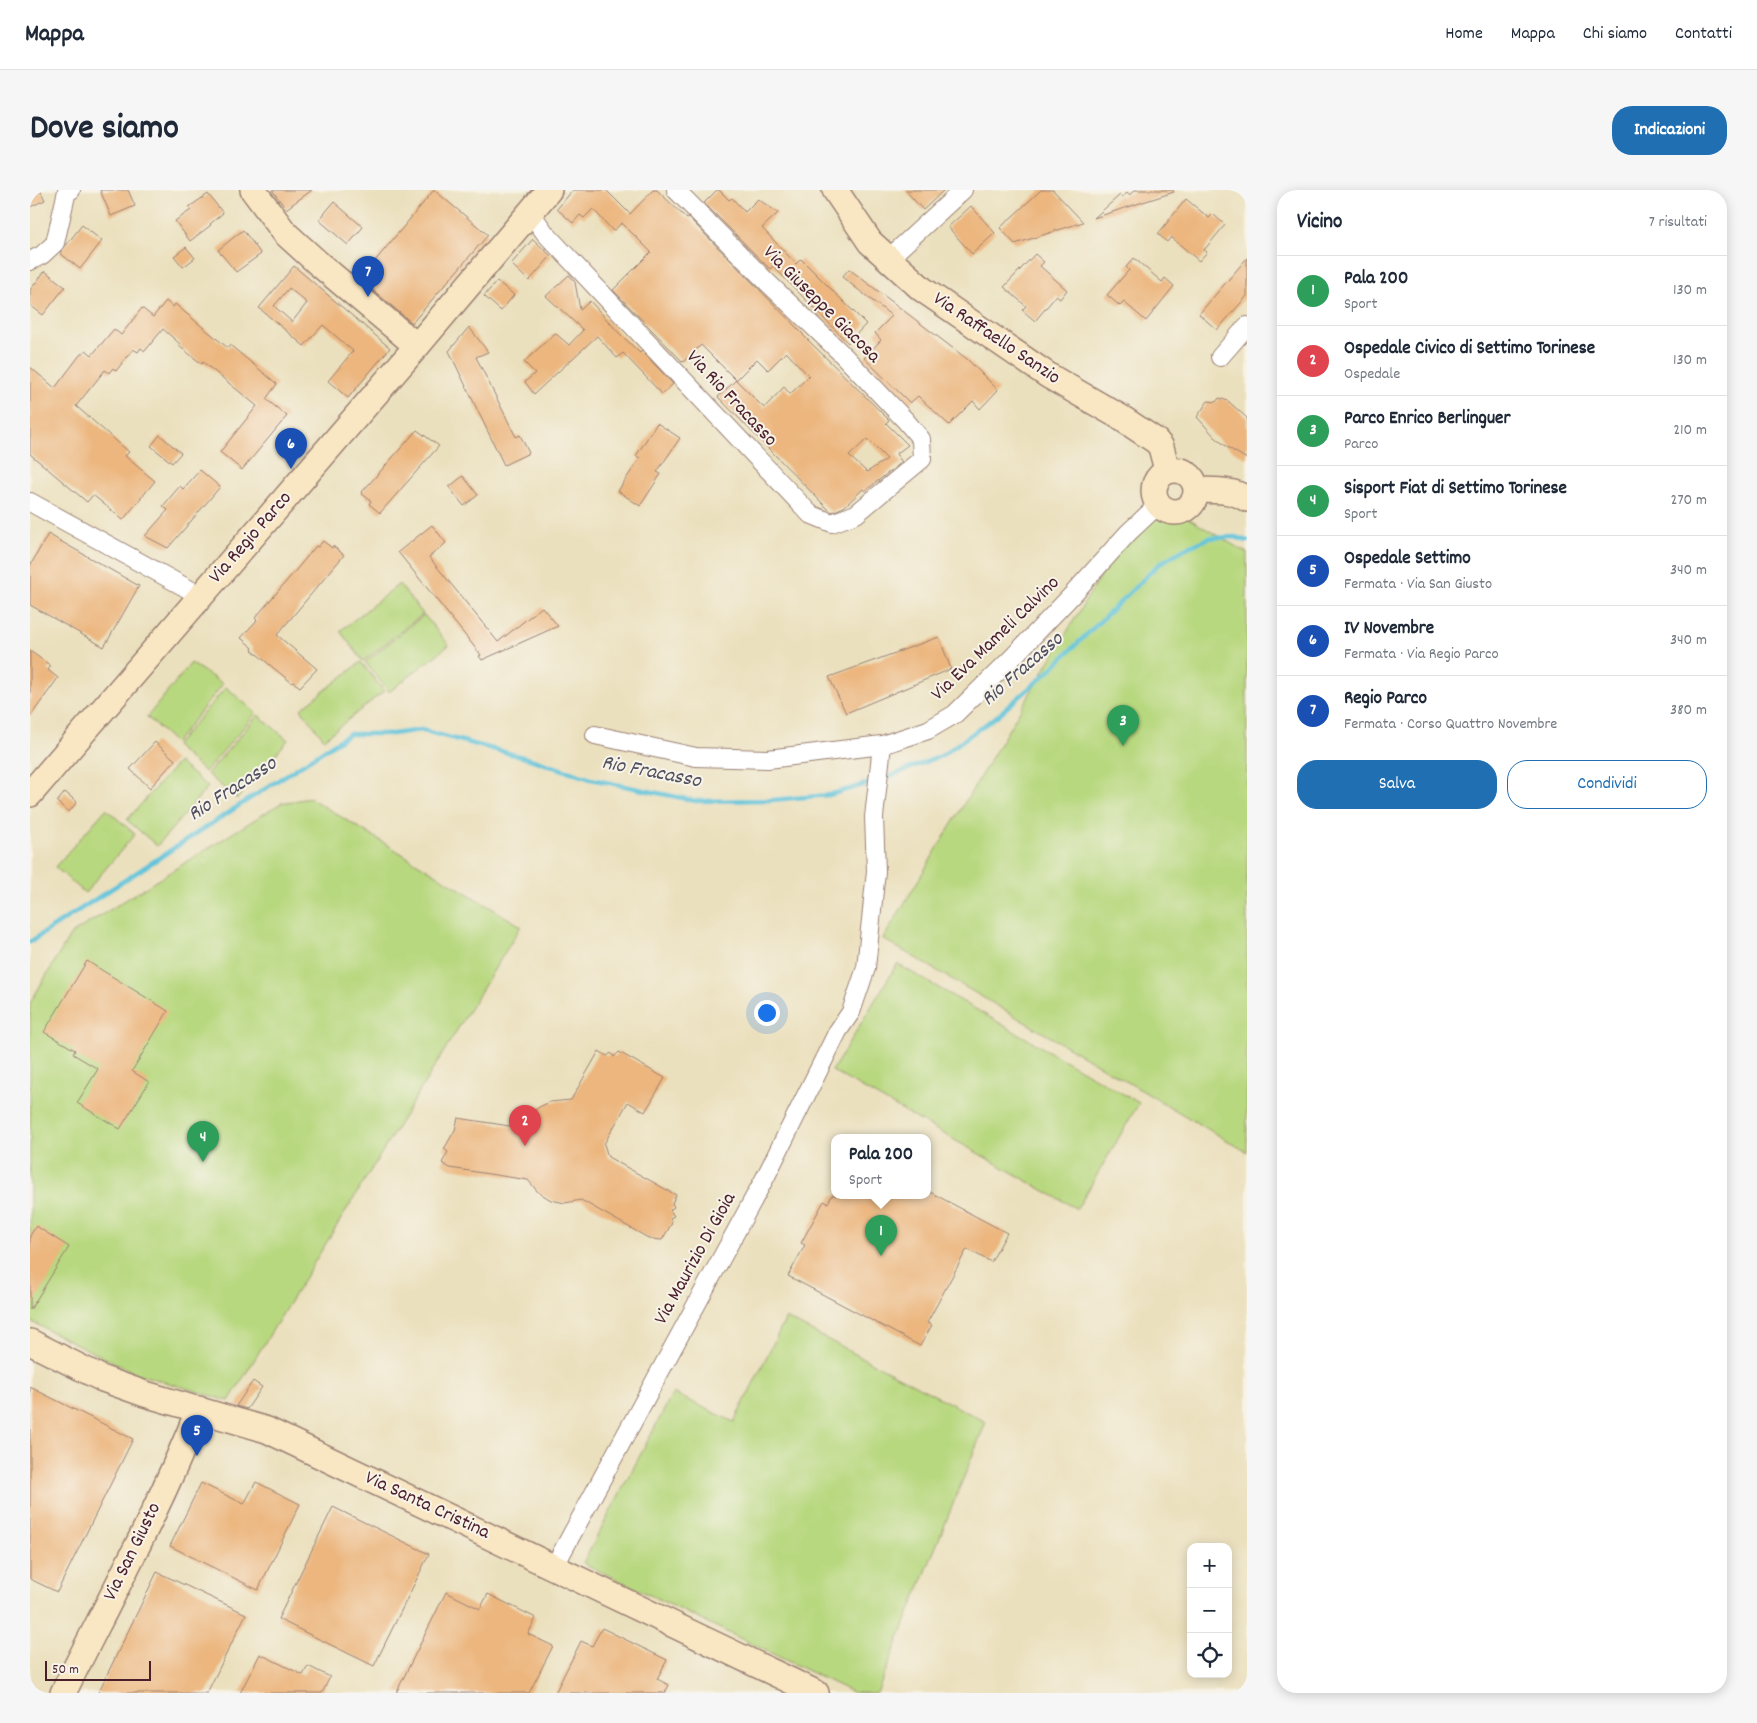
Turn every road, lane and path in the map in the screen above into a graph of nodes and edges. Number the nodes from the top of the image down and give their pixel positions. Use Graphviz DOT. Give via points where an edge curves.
graph roads {
  1 [pos="71,190"];
  2 [pos="253,190"];
  3 [pos="548,190"];
  4 [pos="676,190"];
  5 [pos="835,190"];
  6 [pos="963,190"];
  7 [pos="530,212"];
  8 [pos="888,259"];
  9 [pos="30,261"];
  10 [pos="1247,326"];
  11 [pos="417,346"];
  12 [pos="1220,357"];
  13 [pos="922,459"];
  14 [pos="1167,470"];
  15 [pos="1197,490"];
  16 [pos="1247,499"];
  17 [pos="30,502"];
  18 [pos="1159,504"];
  19 [pos="202,596"];
  20 [pos="595,735"];
  21 [pos="882,745"];
  22 [pos="30,794"];
  23 [pos="30,1342"];
  24 [pos="199,1409"];
  25 [pos="554,1566"];
  26 [pos="63,1693"];
  27 [pos="816,1693"];
  1 -- 9 [label="street" via="67,191 55,242"];
  2 -- 11 [label="street" via="285,233"];
  3 -- 7 [label="street, Via Regio Parco"];
  4 -- 13 [label="street, Via Giuseppe Giacosa" via="905,420 921,439"];
  5 -- 8 [label="street, Via Raffaello Sanzio" via="870,242"];
  6 -- 8 [label="street"];
  7 -- 11 [label="street, Via Regio Parco"];
  7 -- 13 [label="street, Via Rio Fracasso" via="551,240 810,514 832,523 856,514"];
  8 -- 14 [label="street, Via Raffaello Sanzio" via="922,289 1049,376 1156,441 1161,447"];
  10 -- 12 [label="street"];
  11 -- 19 [label="street, Via Regio Parco"];
  14 -- 15 [label="street" via="1187,472"];
  14 -- 18 [label="street" via="1154,485"];
  15 -- 16 [label="street" via="1228,492"];
  15 -- 18 [label="street" via="1193,503 1183,511 1170,511"];
  17 -- 19 [label="street"];
  18 -- 21 [label="street, Via Eva Mameli Calvino" via="955,714 928,730"];
  19 -- 22 [label="street, Via Regio Parco"];
  20 -- 21 [label="street, Via Eva Mameli Calvino" via="696,756 768,759"];
  21 -- 25 [label="street, Via Maurizio Di Gioia" via="874,817 876,871 866,968 851,1012 838,1031 766,1176"];
  23 -- 24 [label="street, Via Santa Cristina" via="103,1379"];
  24 -- 25 [label="street, Via Santa Cristina" via="267,1430"];
  24 -- 26 [label="street, Via San Giusto" via="160,1498"];
  25 -- 27 [label="street, Via Santa Cristina"];
}
